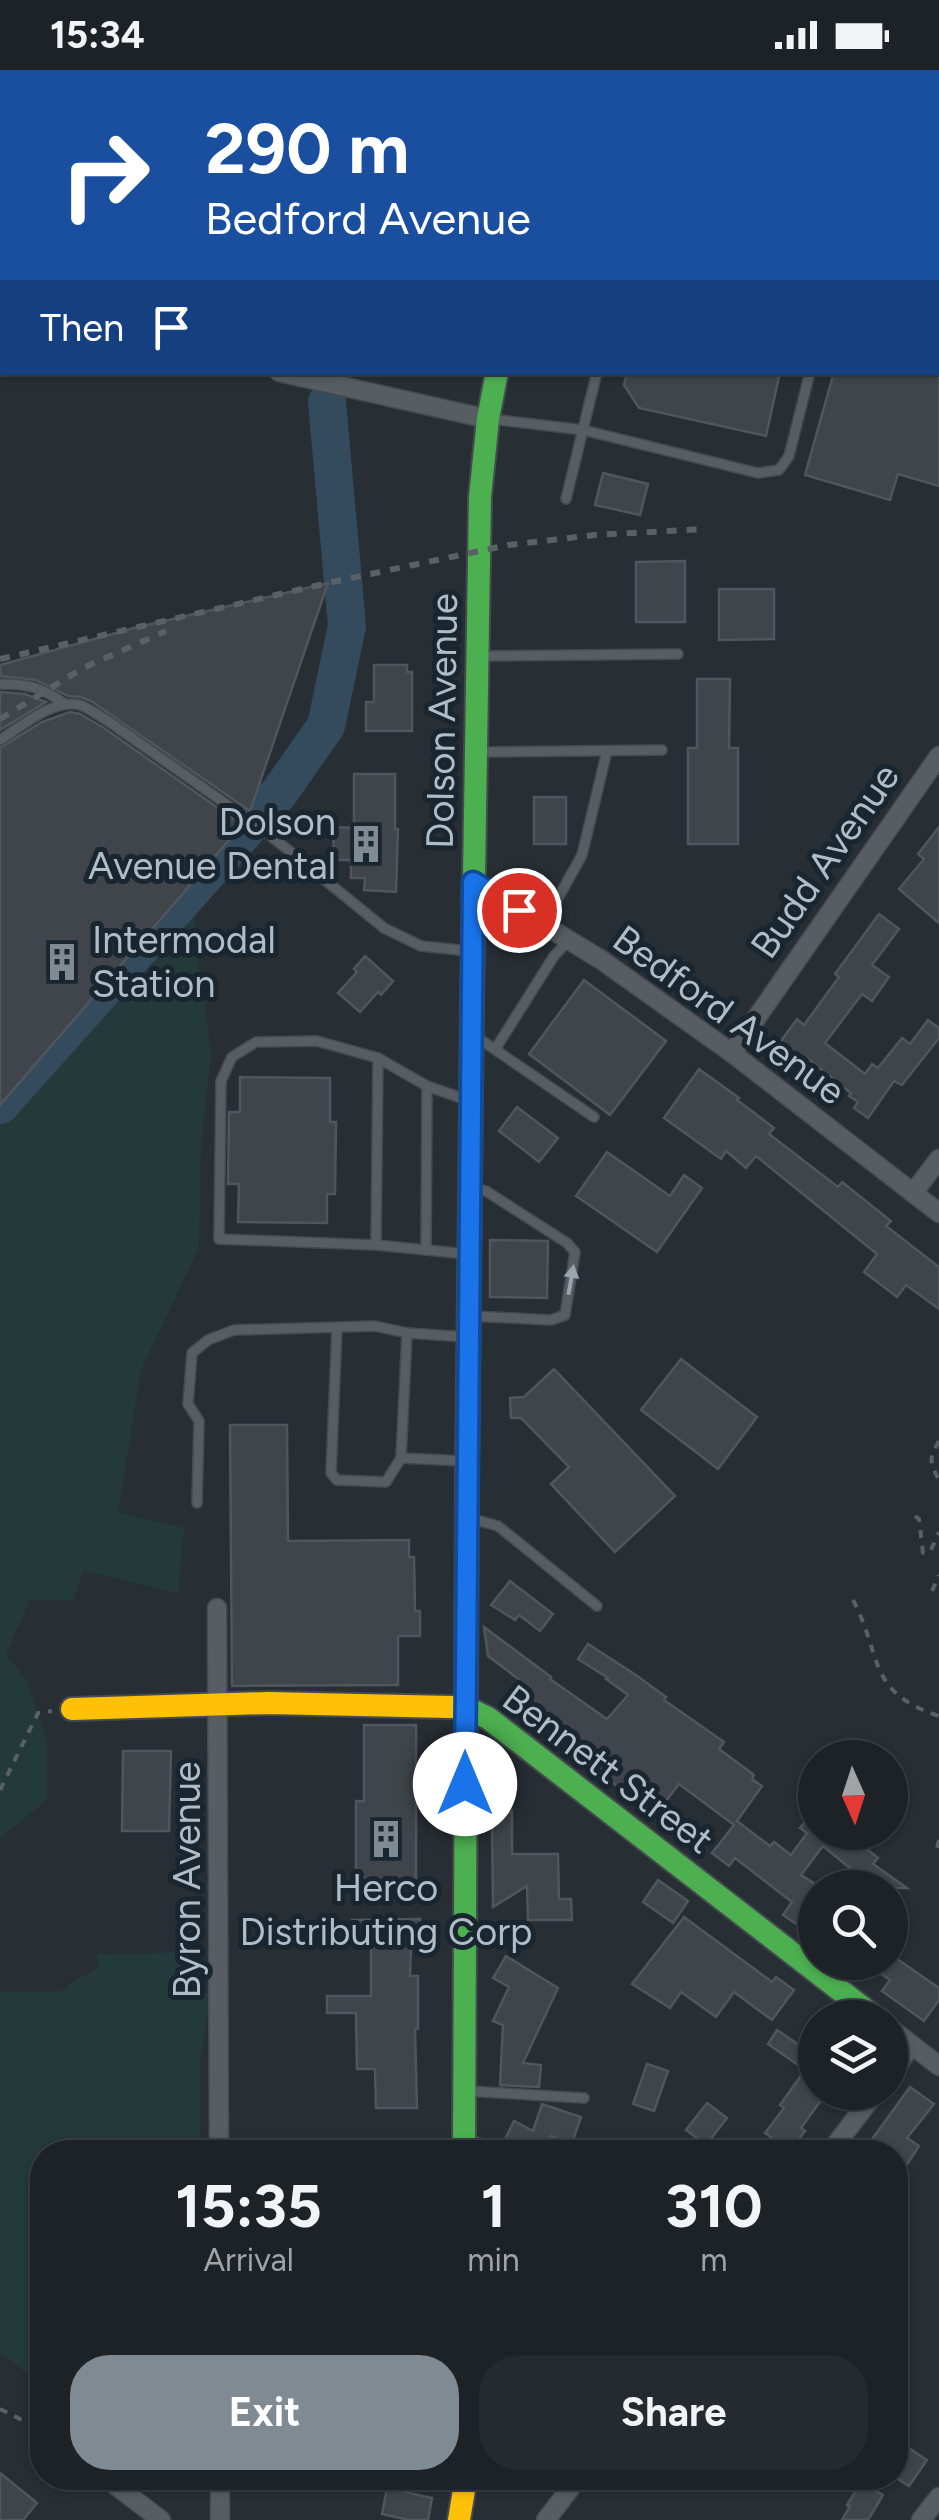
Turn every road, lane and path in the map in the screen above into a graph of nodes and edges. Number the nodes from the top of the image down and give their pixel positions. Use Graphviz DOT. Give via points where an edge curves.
graph roads {
  1 [pos="292,375"];
  2 [pos="496,375"];
  3 [pos="596,375"];
  4 [pos="809,375"];
  5 [pos="488,419"];
  6 [pos="583,430"];
  7 [pos="566,499"];
  8 [pos="678,654"];
  9 [pos="478,656"];
  10 [pos="0,684"];
  11 [pos="65,704"];
  12 [pos="0,740"];
  13 [pos="662,750"];
  14 [pos="607,751"];
  15 [pos="476,752"];
  16 [pos="939,756"];
  17 [pos="473,882"];
  18 [pos="543,924"];
  19 [pos="568,940"];
  20 [pos="472,952"];
  21 [pos="471,1034"];
  22 [pos="496,1048"];
  23 [pos="732,1053"];
  24 [pos="378,1058"];
  25 [pos="427,1086"];
  26 [pos="471,1102"];
  27 [pos="594,1117"];
  28 [pos="939,1159"];
  29 [pos="470,1187"];
  30 [pos="913,1193"];
  31 [pos="939,1213"];
  32 [pos="376,1245"];
  33 [pos="426,1250"];
  34 [pos="470,1255"];
  35 [pos="469,1326"];
  36 [pos="338,1327"];
  37 [pos="406,1332"];
  38 [pos="939,1441"];
  39 [pos="401,1458"];
  40 [pos="468,1461"];
  41 [pos="939,1480"];
  42 [pos="197,1503"];
  43 [pos="915,1516"];
  44 [pos="467,1517"];
  45 [pos="939,1532"];
  46 [pos="939,1575"];
  47 [pos="932,1591"];
  48 [pos="853,1600"];
  49 [pos="597,1606"];
  50 [pos="217,1608"];
  51 [pos="219,1704"];
  52 [pos="465,1707"];
  53 [pos="72,1710"];
  54 [pos="939,1716"];
  55 [pos="0,1790"];
  56 [pos="939,1840"];
  57 [pos="939,1852"];
  58 [pos="853,2000"];
  59 [pos="908,2043"];
  60 [pos="912,2046"];
  61 [pos="908,2051"];
  62 [pos="939,2066"];
  63 [pos="464,2090"];
  64 [pos="584,2098"];
  65 [pos="862,2110"];
  66 [pos="220,2140"];
  67 [pos="464,2140"];
  68 [pos="839,2140"];
  69 [pos="0,2408"];
  70 [pos="30,2424"];
  71 [pos="122,2490"];
  72 [pos="220,2490"];
  73 [pos="464,2490"];
  74 [pos="569,2490"];
  75 [pos="939,2496"];
  76 [pos="162,2520"];
  77 [pos="220,2520"];
  78 [pos="459,2520"];
  79 [pos="546,2520"];
  80 [pos="921,2520"];
  1 -- 5 [label="street"];
  2 -- 5 [label="main road, Dolson Avenue"];
  3 -- 6 [label="lane"];
  4 -- 6 [label="lane" via="789,456 779,470 758,472"];
  5 -- 6 [label="lane"];
  5 -- 9 [label="main road, Dolson Avenue"];
  6 -- 7 [label="lane"];
  8 -- 9 [label="lane"];
  9 -- 15 [label="main road, Dolson Avenue"];
  10 -- 11 [label="lane" via="46,690"];
  11 -- 12 [label="lane"];
  11 -- 20 [label="lane" via="108,721 257,825 384,928 421,946"];
  13 -- 14 [label="lane"];
  14 -- 15 [label="lane"];
  14 -- 18 [label="lane" via="582,855"];
  15 -- 17 [label="main road, Dolson Avenue"];
  16 -- 23 [label="street, Budd Avenue"];
  17 -- 18 [label="street, Bedford Avenue"];
  17 -- 20 [label="main road, Dolson Avenue"];
  18 -- 19 [label="street, Bedford Avenue"];
  19 -- 22 [label="lane"];
  19 -- 23 [label="street, Bedford Avenue"];
  20 -- 21 [label="main road, Dolson Avenue"];
  21 -- 22 [label="lane"];
  21 -- 26 [label="main road, Dolson Avenue"];
  22 -- 27 [label="lane"];
  23 -- 30 [label="street, Bedford Avenue"];
  24 -- 25 [label="lane"];
  24 -- 32 [label="lane"];
  24 -- 32 [label="lane" via="317,1041 256,1042 232,1057 221,1081 219,1239"];
  25 -- 26 [label="lane"];
  25 -- 33 [label="lane"];
  26 -- 29 [label="main road, Dolson Avenue" via="479,1152"];
  28 -- 30 [label="street"];
  29 -- 34 [label="main road, Dolson Avenue"];
  35 -- 29 [label="lane, one-way" via="565,1315 575,1252"];
  30 -- 31 [label="street, Bedford Avenue"];
  32 -- 33 [label="lane"];
  33 -- 34 [label="lane"];
  34 -- 35 [label="main road, Dolson Avenue"];
  35 -- 37 [label="lane"];
  35 -- 40 [label="main road, Dolson Avenue"];
  36 -- 37 [label="lane"];
  36 -- 39 [label="lane" via="331,1473 337,1480 386,1482"];
  36 -- 42 [label="lane" via="234,1330 192,1353 188,1404 200,1420"];
  37 -- 39 [label="lane"];
  38 -- 41 [label="path" via="930,1462"];
  39 -- 40 [label="lane"];
  40 -- 44 [label="main road, Dolson Avenue"];
  43 -- 45 [label="path" via="926,1554"];
  44 -- 49 [label="lane" via="498,1526"];
  44 -- 52 [label="main road, Dolson Avenue"];
  46 -- 47 [label="path"];
  48 -- 54 [label="path" via="884,1682"];
  50 -- 51 [label="street, Byron Avenue"];
  51 -- 52 [label="main road, Bennett Street"];
  51 -- 53 [label="main road, Bennett Street"];
  51 -- 66 [label="street, Byron Avenue"];
  52 -- 58 [label="main road, Bennett Street" via="498,1725"];
  52 -- 63 [label="main road, Dolson Avenue"];
  53 -- 55 [label="path" via="38,1712"];
  56 -- 57 [label="path"];
  59 -- 60 [label="street"];
  60 -- 61 [label="street"];
  60 -- 62 [label="street"];
  63 -- 64 [label="lane"];
  63 -- 67 [label="main road, Dolson Avenue"];
  65 -- 68 [label="street"];
  69 -- 70 [label="path"];
  71 -- 76 [label="street"];
  72 -- 77 [label="street"];
  73 -- 78 [label="main road"];
  74 -- 79 [label="street"];
  75 -- 80 [label="street"];
}
